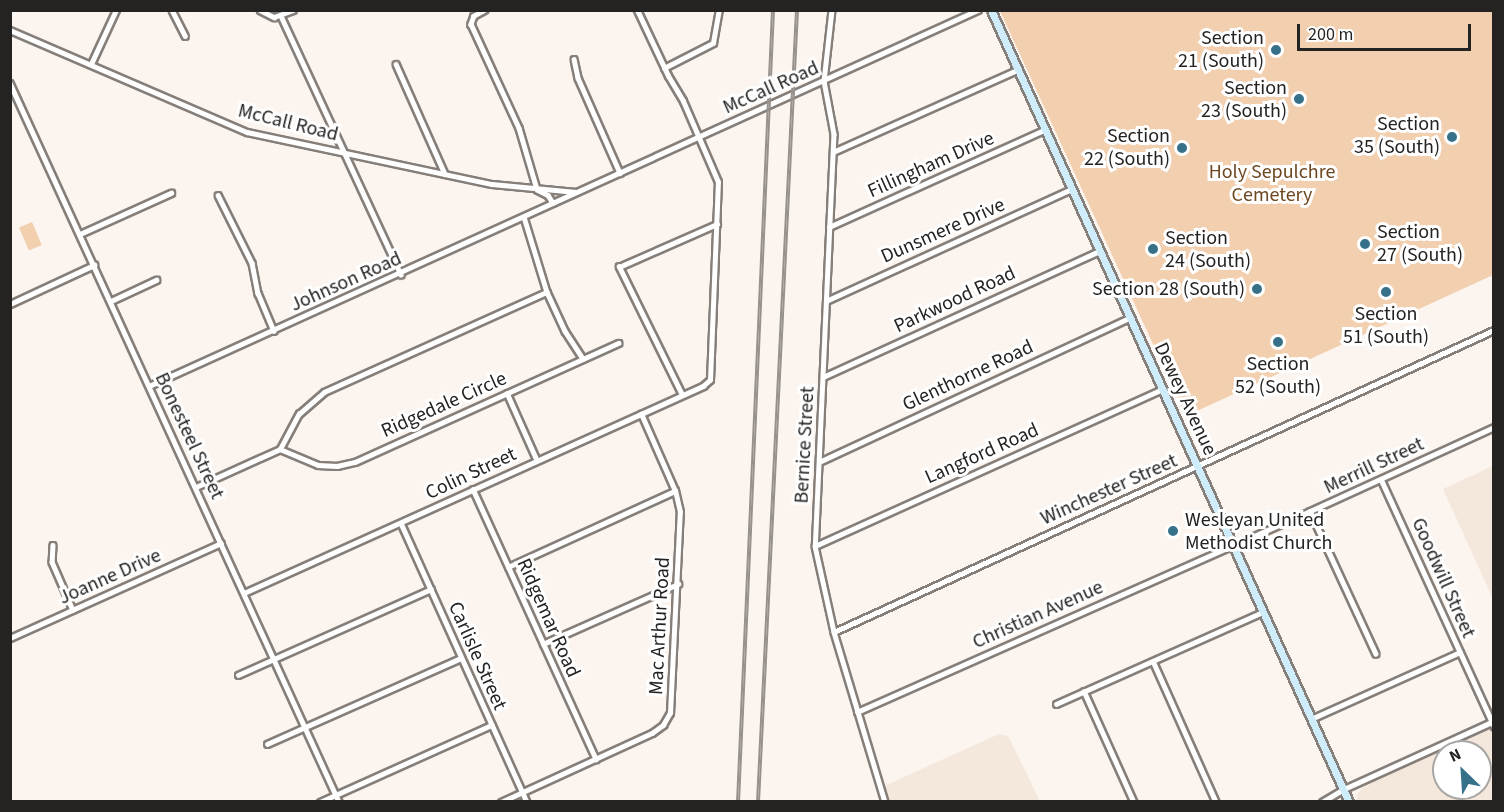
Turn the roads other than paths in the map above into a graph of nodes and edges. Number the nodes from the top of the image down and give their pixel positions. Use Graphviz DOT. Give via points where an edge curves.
graph roads {
  1 [pos="116,10"];
  2 [pos="172,10"];
  3 [pos="260,10"];
  4 [pos="293,10"];
  5 [pos="485,10"];
  6 [pos="637,10"];
  7 [pos="719,10"];
  8 [pos="978,10"];
  9 [pos="991,10"];
  10 [pos="833,11"];
  11 [pos="281,16"];
  12 [pos="10,30"];
  13 [pos="185,36"];
  14 [pos="574,58"];
  15 [pos="91,64"];
  16 [pos="396,64"];
  17 [pos="664,68"];
  18 [pos="1017,70"];
  19 [pos="824,81"];
  20 [pos="10,83"];
  21 [pos="1044,130"];
  22 [pos="699,137"];
  23 [pos="833,152"];
  24 [pos="346,153"];
  25 [pos="620,173"];
  26 [pos="445,174"];
  27 [pos="537,189"];
  28 [pos="1072,189"];
  29 [pos="576,192"];
  30 [pos="171,193"];
  31 [pos="218,195"];
  32 [pos="553,203"];
  33 [pos="524,217"];
  34 [pos="717,224"];
  35 [pos="829,227"];
  36 [pos="80,234"];
  37 [pos="1099,250"];
  38 [pos="94,265"];
  39 [pos="401,273"];
  40 [pos="156,280"];
  41 [pos="547,292"];
  42 [pos="111,301"];
  43 [pos="826,301"];
  44 [pos="10,304"];
  45 [pos="1129,318"];
  46 [pos="1494,330"];
  47 [pos="274,331"];
  48 [pos="618,343"];
  49 [pos="583,359"];
  50 [pos="823,377"];
  51 [pos="150,386"];
  52 [pos="1162,388"];
  53 [pos="507,393"];
  54 [pos="682,395"];
  55 [pos="641,414"];
  56 [pos="1494,426"];
  57 [pos="280,448"];
  58 [pos="537,460"];
  59 [pos="819,462"];
  60 [pos="1197,467"];
  61 [pos="1382,479"];
  62 [pos="196,487"];
  63 [pos="473,489"];
  64 [pos="675,491"];
  65 [pos="1310,511"];
  66 [pos="401,523"];
  67 [pos="221,543"];
  68 [pos="53,545"];
  69 [pos="1233,545"];
  70 [pos="815,546"];
  71 [pos="508,567"];
  72 [pos="678,584"];
  73 [pos="430,589"];
  74 [pos="244,593"];
  75 [pos="73,610"];
  76 [pos="1263,612"];
  77 [pos="834,632"];
  78 [pos="10,638"];
  79 [pos="543,644"];
  80 [pos="1460,652"];
  81 [pos="1376,654"];
  82 [pos="460,658"];
  83 [pos="274,660"];
  84 [pos="1153,662"];
  85 [pos="238,675"];
  86 [pos="1084,691"];
  87 [pos="1056,704"];
  88 [pos="857,712"];
  89 [pos="1311,719"];
  90 [pos="1493,723"];
  91 [pos="491,725"];
  92 [pos="305,727"];
  93 [pos="267,744"];
  94 [pos="596,759"];
  95 [pos="1344,789"];
  96 [pos="522,792"];
  97 [pos="335,794"];
  98 [pos="320,801"];
  99 [pos="339,801"];
  100 [pos="501,801"];
  101 [pos="527,801"];
  102 [pos="885,801"];
  103 [pos="1134,801"];
  104 [pos="1216,801"];
  105 [pos="1322,801"];
  106 [pos="1349,801"];
  1 -- 15 [label="street"];
  2 -- 13 [label="street"];
  3 -- 11 [label="street"];
  4 -- 11 [label="street"];
  5 -- 27 [label="street" via="474,16 471,24 519,128"];
  6 -- 17 [label="street"];
  7 -- 17 [label="street" via="716,36 710,46"];
  8 -- 19 [label="street, McCall Road"];
  9 -- 18 [label="main road, Dewey Avenue"];
  10 -- 19 [label="street, Bernice Street"];
  11 -- 24 [label="street"];
  12 -- 15 [label="street, McCall Road"];
  14 -- 25 [label="street" via="578,78"];
  15 -- 24 [label="street, McCall Road" via="247,132"];
  16 -- 26 [label="street"];
  17 -- 22 [label="street"];
  18 -- 21 [label="main road, Dewey Avenue"];
  18 -- 23 [label="street"];
  19 -- 22 [label="street, McCall Road"];
  19 -- 23 [label="street, Bernice Street" via="834,126"];
  20 -- 36 [label="street, Bonesteel Street"];
  21 -- 28 [label="main road, Dewey Avenue"];
  21 -- 35 [label="street, Fillingham Drive"];
  22 -- 25 [label="street, McCall Road"];
  22 -- 34 [label="street" via="718,182"];
  23 -- 35 [label="street, Bernice Street"];
  24 -- 26 [label="street, McCall Road"];
  24 -- 39 [label="street"];
  25 -- 29 [label="street, McCall Road"];
  26 -- 27 [label="street, McCall Road"];
  27 -- 29 [label="street, McCall Road"];
  27 -- 32 [label="street"];
  28 -- 37 [label="main road, Dewey Avenue"];
  28 -- 43 [label="street, Dunsmere Drive"];
  29 -- 32 [label="street, McCall Road"];
  30 -- 36 [label="street"];
  31 -- 47 [label="street" via="252,263 258,293"];
  32 -- 33 [label="street, Johnson Road"];
  33 -- 39 [label="street, Johnson Road"];
  33 -- 41 [label="street"];
  34 -- 54 [label="street, Colin Street" via="710,380"];
  34 -- 54 [label="street" via="619,267"];
  35 -- 43 [label="street, Bernice Street"];
  36 -- 38 [label="street, Bonesteel Street"];
  37 -- 45 [label="main road, Dewey Avenue"];
  37 -- 50 [label="street, Parkwood Road"];
  38 -- 42 [label="street, Bonesteel Street"];
  38 -- 44 [label="street"];
  39 -- 47 [label="street, Johnson Road"];
  40 -- 42 [label="street"];
  41 -- 49 [label="street"];
  41 -- 57 [label="street" via="324,392 299,414"];
  42 -- 51 [label="street, Bonesteel Street"];
  43 -- 50 [label="street, Bernice Street"];
  45 -- 52 [label="main road, Dewey Avenue"];
  45 -- 59 [label="street, Glenthorne Road"];
  46 -- 60 [label="street, Winchester Street"];
  47 -- 51 [label="street, Johnson Road"];
  48 -- 49 [label="street, Ridgedale Circle"];
  49 -- 53 [label="street, Ridgedale Circle"];
  50 -- 59 [label="street, Bernice Street"];
  51 -- 62 [label="street, Bonesteel Street"];
  52 -- 60 [label="main road, Dewey Avenue"];
  52 -- 70 [label="street, Langford Road"];
  53 -- 57 [label="street, Ridgedale Circle" via="344,465 318,465"];
  53 -- 58 [label="street"];
  54 -- 55 [label="street, Colin Street"];
  55 -- 58 [label="street, Colin Street"];
  55 -- 64 [label="street, Mac Arthur Road"];
  56 -- 61 [label="street, Merrill Street"];
  57 -- 62 [label="street"];
  58 -- 63 [label="street, Colin Street"];
  59 -- 70 [label="street, Bernice Street"];
  60 -- 69 [label="main road, Dewey Avenue"];
  60 -- 77 [label="street, Winchester Street"];
  61 -- 65 [label="street, Merrill Street"];
  61 -- 80 [label="street, Goodwill Street"];
  62 -- 67 [label="street, Bonesteel Street"];
  63 -- 66 [label="street, Colin Street"];
  63 -- 71 [label="street, Ridgemar Road"];
  64 -- 71 [label="street"];
  64 -- 72 [label="street, Mac Arthur Road" via="680,512"];
  65 -- 69 [label="street, Merrill Street"];
  65 -- 81 [label="street"];
  66 -- 73 [label="street, Carlisle Street"];
  66 -- 74 [label="street, Colin Street"];
  67 -- 74 [label="street, Bonesteel Street"];
  67 -- 75 [label="street, Joanne Drive"];
  68 -- 75 [label="street" via="52,562"];
  69 -- 76 [label="main road, Dewey Avenue"];
  69 -- 88 [label="street, Christian Avenue"];
  70 -- 77 [label="street, Bernice Street"];
  71 -- 79 [label="street, Ridgemar Road"];
  72 -- 79 [label="street"];
  72 -- 94 [label="street, Mac Arthur Road" via="667,719 659,729"];
  73 -- 82 [label="street, Carlisle Street"];
  73 -- 83 [label="street"];
  74 -- 83 [label="street, Bonesteel Street"];
  75 -- 78 [label="street, Joanne Drive"];
  76 -- 84 [label="street"];
  76 -- 89 [label="main road, Dewey Avenue"];
  77 -- 88 [label="street, Bernice Street"];
  79 -- 94 [label="street, Ridgemar Road"];
  80 -- 89 [label="street"];
  80 -- 90 [label="street, Goodwill Street"];
  82 -- 91 [label="street, Carlisle Street"];
  82 -- 92 [label="street"];
  83 -- 85 [label="street"];
  83 -- 92 [label="street, Bonesteel Street"];
  84 -- 86 [label="street"];
  84 -- 104 [label="street"];
  86 -- 87 [label="street"];
  86 -- 103 [label="street"];
  88 -- 102 [label="street, Bernice Street"];
  89 -- 95 [label="main road, Dewey Avenue"];
  90 -- 95 [label="street"];
  91 -- 96 [label="street, Carlisle Street"];
  91 -- 97 [label="street"];
  92 -- 93 [label="street"];
  92 -- 97 [label="street, Bonesteel Street"];
  94 -- 96 [label="street, Mac Arthur Road"];
  95 -- 105 [label="street"];
  95 -- 106 [label="main road, Dewey Avenue"];
  96 -- 100 [label="street, Mac Arthur Road"];
  96 -- 101 [label="street, Carlisle Street"];
  97 -- 98 [label="street"];
  97 -- 99 [label="street, Bonesteel Street"];
}
